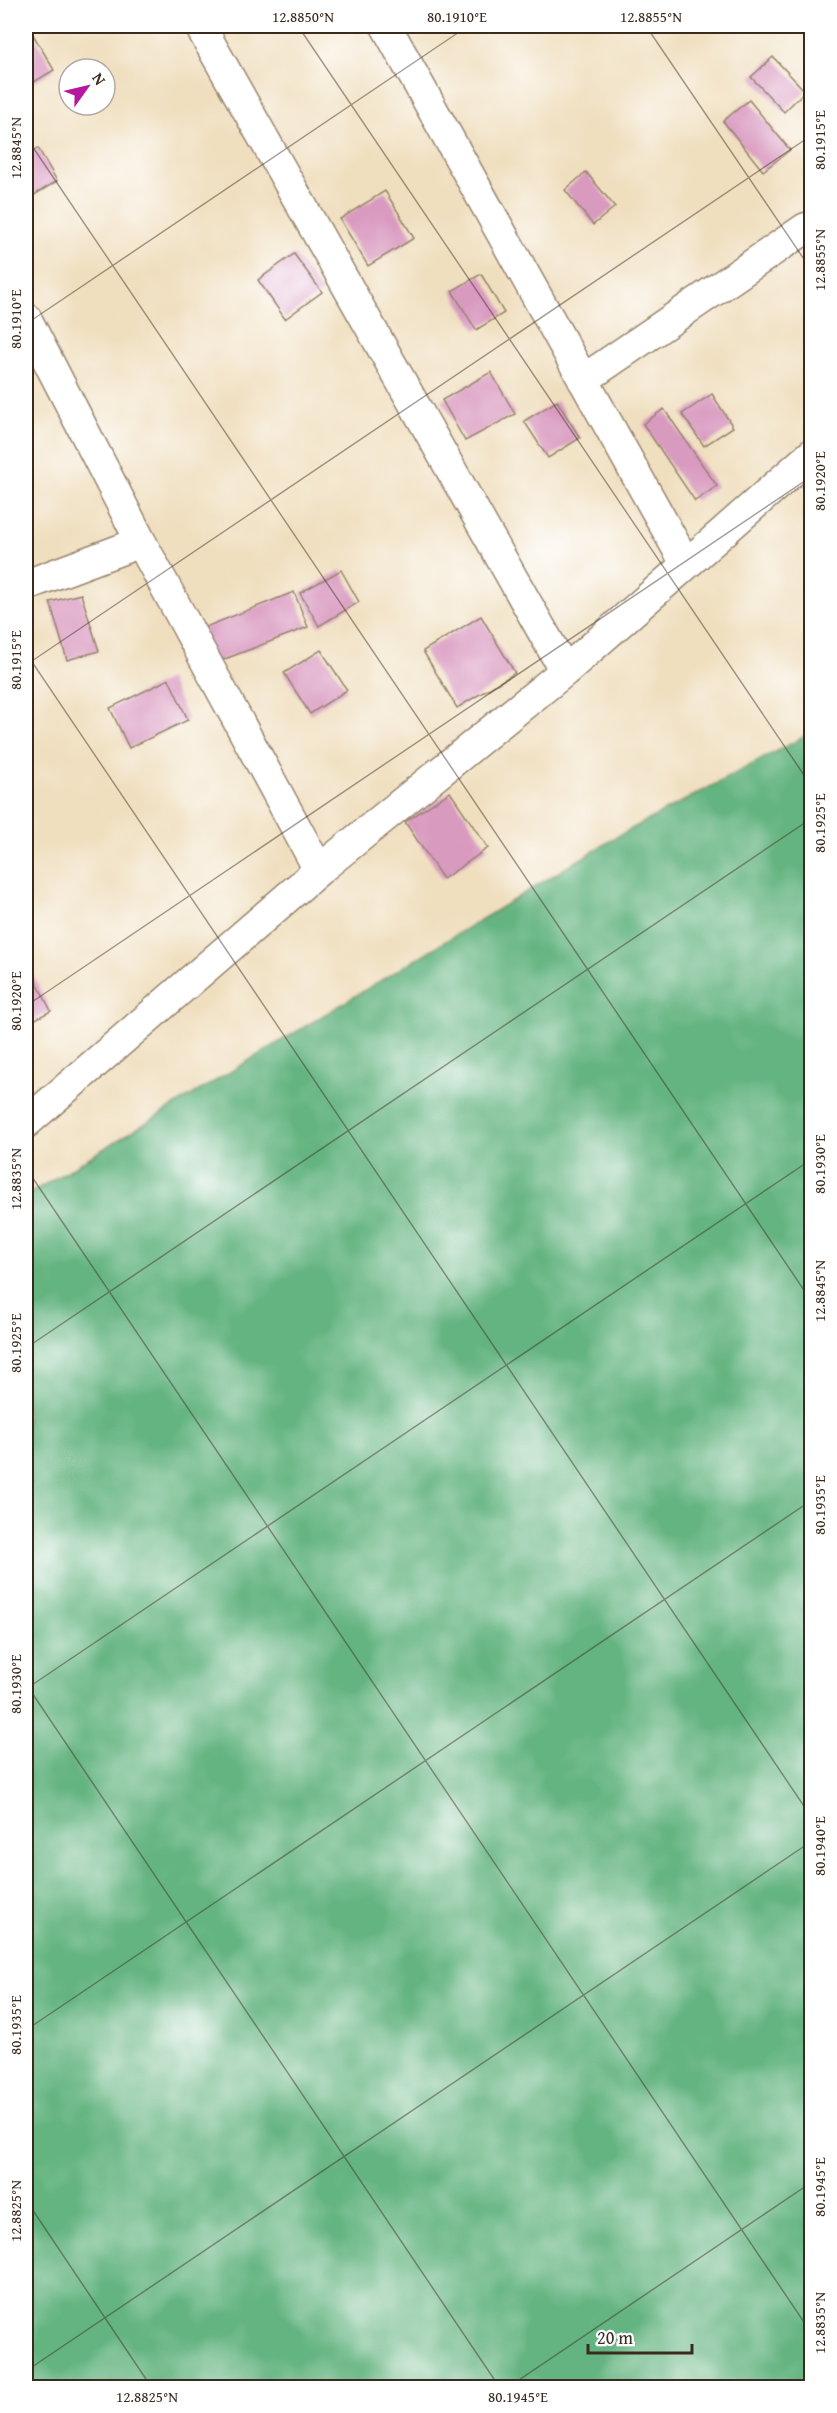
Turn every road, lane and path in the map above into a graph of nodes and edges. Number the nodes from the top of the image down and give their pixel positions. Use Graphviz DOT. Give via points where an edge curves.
graph roads {
  1 [pos="200,26"];
  2 [pos="386,26"];
  3 [pos="806,228"];
  4 [pos="27,323"];
  5 [pos="584,380"];
  6 [pos="812,454"];
  7 [pos="141,542"];
  8 [pos="686,564"];
  9 [pos="26,585"];
  10 [pos="565,671"];
  11 [pos="318,870"];
  12 [pos="26,1123"];
  1 -- 10 [label="street"];
  2 -- 5 [label="street"];
  3 -- 5 [label="street"];
  4 -- 7 [label="street"];
  5 -- 8 [label="street"];
  6 -- 8 [label="street"];
  7 -- 9 [label="street"];
  7 -- 11 [label="street"];
  8 -- 10 [label="street"];
  10 -- 11 [label="street"];
  11 -- 12 [label="street"];
}
